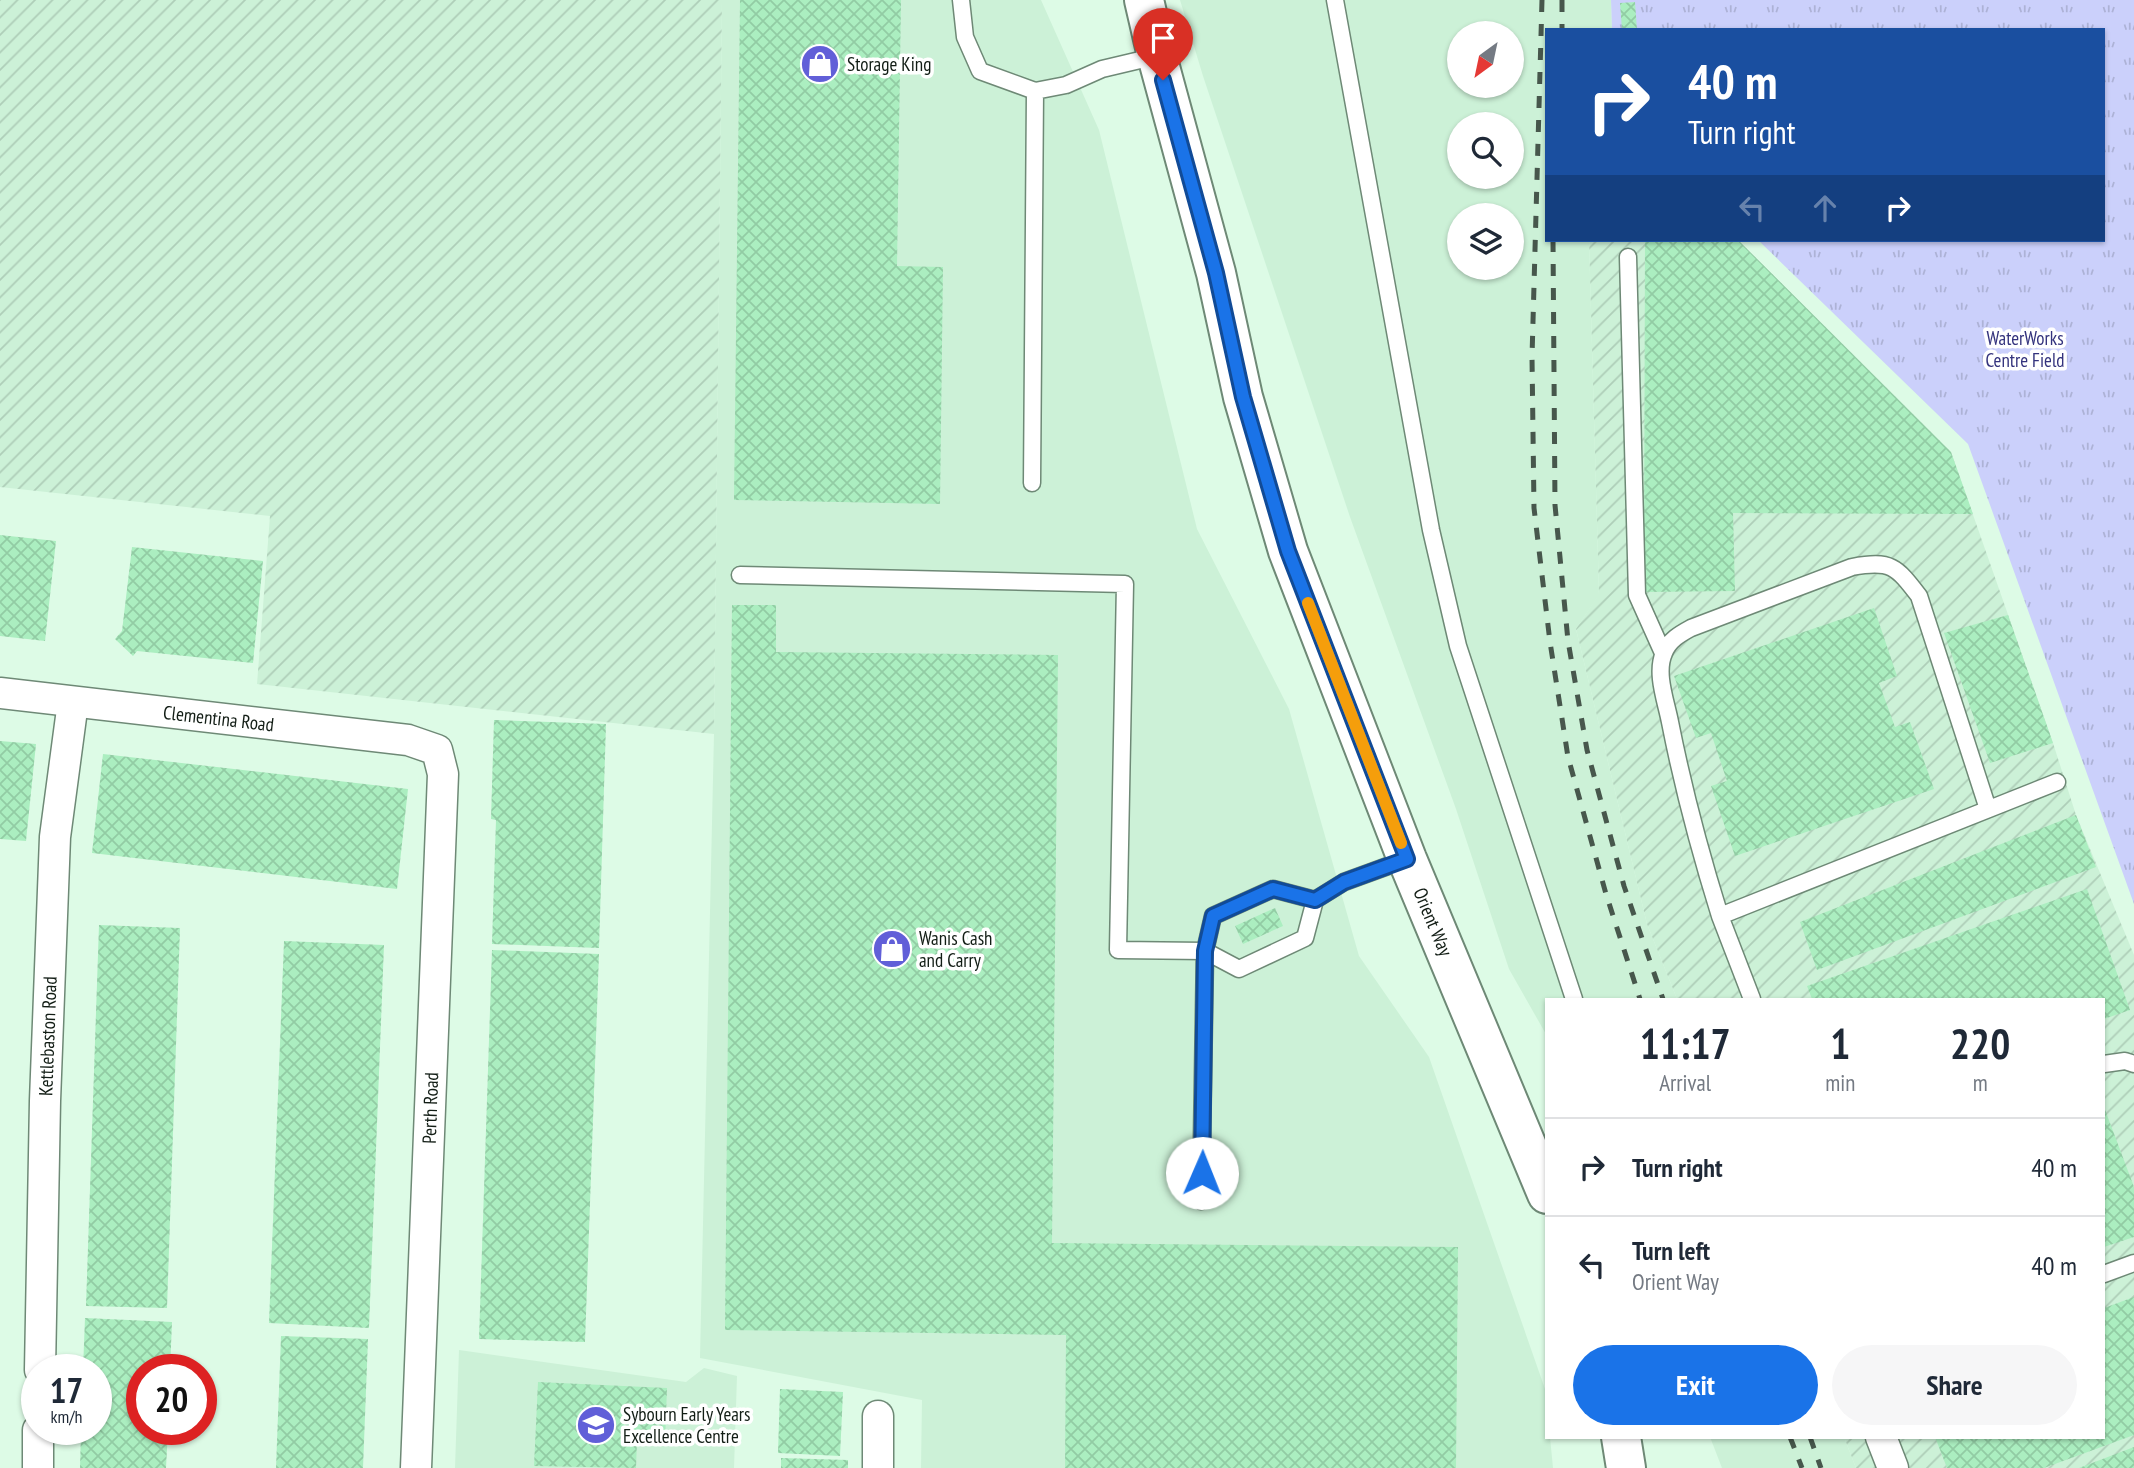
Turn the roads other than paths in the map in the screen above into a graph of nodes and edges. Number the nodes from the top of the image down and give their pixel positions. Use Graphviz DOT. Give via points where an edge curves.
graph roads {
  1 [pos="961,0"];
  2 [pos="1144,0"];
  3 [pos="1335,0"];
  4 [pos="1157,56"];
  5 [pos="1035,91"];
  6 [pos="1628,257"];
  7 [pos="1032,483"];
  8 [pos="740,575"];
  9 [pos="1663,653"];
  10 [pos="0,693"];
  11 [pos="73,702"];
  12 [pos="437,750"];
  13 [pos="2057,782"];
  14 [pos="1988,809"];
  15 [pos="1407,859"];
  16 [pos="1315,900"];
  17 [pos="1720,916"];
  18 [pos="1205,951"];
  19 [pos="1574,998"];
  20 [pos="1752,998"];
  21 [pos="2105,1064"];
  22 [pos="2134,1065"];
  23 [pos="1545,1189"];
  24 [pos="1201,1201"];
  25 [pos="2134,1263"];
  26 [pos="2105,1274"];
  27 [pos="40,1354"];
  28 [pos="878,1416"];
  29 [pos="1621,1439"];
  30 [pos="1882,1439"];
  31 [pos="38,1445"];
  32 [pos="38,1468"];
  33 [pos="415,1468"];
  34 [pos="878,1468"];
  35 [pos="1626,1468"];
  36 [pos="1893,1468"];
  1 -- 5 [label="lane" via="965,37 980,71"];
  2 -- 4 [label="street, Orient Way"];
  3 -- 19 [label="lane" via="1431,530 1458,646"];
  4 -- 5 [label="lane"];
  4 -- 15 [label="street, Orient Way" via="1216,273 1243,397 1288,551"];
  5 -- 7 [label="lane"];
  6 -- 9 [label="lane" via="1637,595"];
  8 -- 18 [label="lane" via="1125,584 1118,950"];
  9 -- 14 [label="lane" via="1674,637 1691,628 1852,567 1878,562 1901,573 1919,596"];
  9 -- 17 [label="lane" via="1661,675 1682,780"];
  10 -- 11 [label="street, Clementina Road"];
  11 -- 12 [label="street, Clementina Road" via="408,740"];
  11 -- 27 [label="street, Kettlebaston Road" via="55,837"];
  12 -- 33 [label="street, Perth Road" via="443,774"];
  13 -- 14 [label="lane"];
  14 -- 17 [label="lane"];
  15 -- 16 [label="lane" via="1344,882"];
  15 -- 23 [label="street, Orient Way"];
  16 -- 18 [label="lane" via="1273,889 1213,916"];
  16 -- 18 [label="lane" via="1305,938 1250,964 1239,969"];
  17 -- 20 [label="lane"];
  18 -- 24 [label="lane"];
  21 -- 22 [label="lane" via="2125,1061"];
  25 -- 26 [label="lane"];
  28 -- 34 [label="street"];
  29 -- 35 [label="street"];
  30 -- 36 [label="street"];
  31 -- 32 [label="street"];
}
